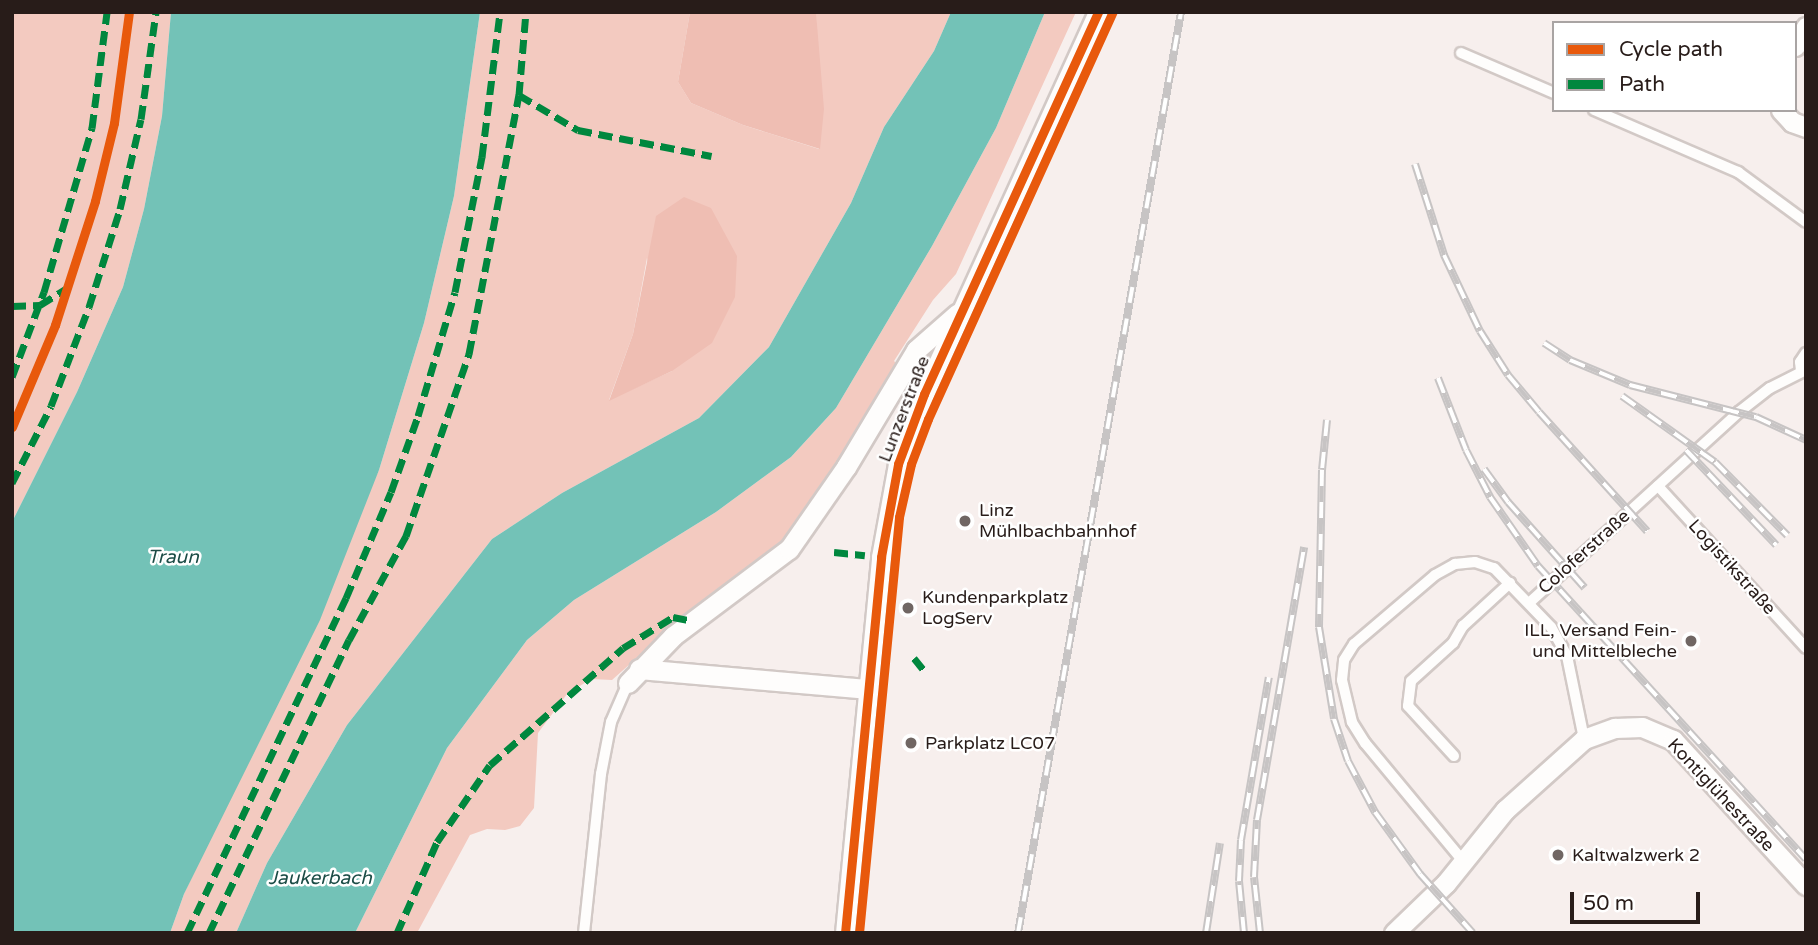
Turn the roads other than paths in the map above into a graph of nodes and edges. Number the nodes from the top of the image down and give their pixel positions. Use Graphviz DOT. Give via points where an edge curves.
graph roads {
  1 [pos="1098,12"];
  2 [pos="1806,27"];
  3 [pos="1797,43"];
  4 [pos="1461,53"];
  5 [pos="1552,92"];
  6 [pos="1599,112"];
  7 [pos="1784,112"];
  8 [pos="1806,127"];
  9 [pos="1806,222"];
  10 [pos="963,308"];
  11 [pos="1806,353"];
  12 [pos="1803,370"];
  13 [pos="1658,486"];
  14 [pos="1510,583"];
  15 [pos="1529,603"];
  16 [pos="1806,648"];
  17 [pos="634,676"];
  18 [pos="869,690"];
  19 [pos="1584,738"];
  20 [pos="1454,756"];
  21 [pos="1463,862"];
  22 [pos="1806,885"];
  23 [pos="584,933"];
  24 [pos="845,933"];
  25 [pos="1394,933"];
  1 -- 10 [label="street, Lunzerstraße"];
  2 -- 3 [label="street"];
  4 -- 5 [label="lane"];
  6 -- 9 [label="lane" via="1738,172"];
  7 -- 8 [label="street" via="1792,122"];
  10 -- 17 [label="street" via="916,350 846,467 789,549 683,628"];
  10 -- 18 [label="street, Lunzerstraße" via="898,464 881,557"];
  11 -- 12 [label="lane" via="1800,362"];
  12 -- 13 [label="lane, Coloferstraße" via="1739,412"];
  13 -- 15 [label="lane, Coloferstraße"];
  13 -- 16 [label="lane, Logistikstraße"];
  14 -- 15 [label="lane"];
  14 -- 20 [label="lane" via="1411,681 1408,706"];
  14 -- 21 [label="lane" via="1494,568 1475,562 1455,564 1435,575 1364,635 1344,660 1343,690 1352,722"];
  15 -- 19 [label="lane, Coloferstraße" via="1551,627 1567,656"];
  17 -- 18 [label="street"];
  17 -- 23 [label="lane" via="611,722"];
  18 -- 24 [label="street, Lunzerstraße"];
  19 -- 21 [label="street" via="1505,810"];
  19 -- 22 [label="street, Kontiglühestraße" via="1615,728 1642,727 1673,740"];
  21 -- 25 [label="street"];
}
